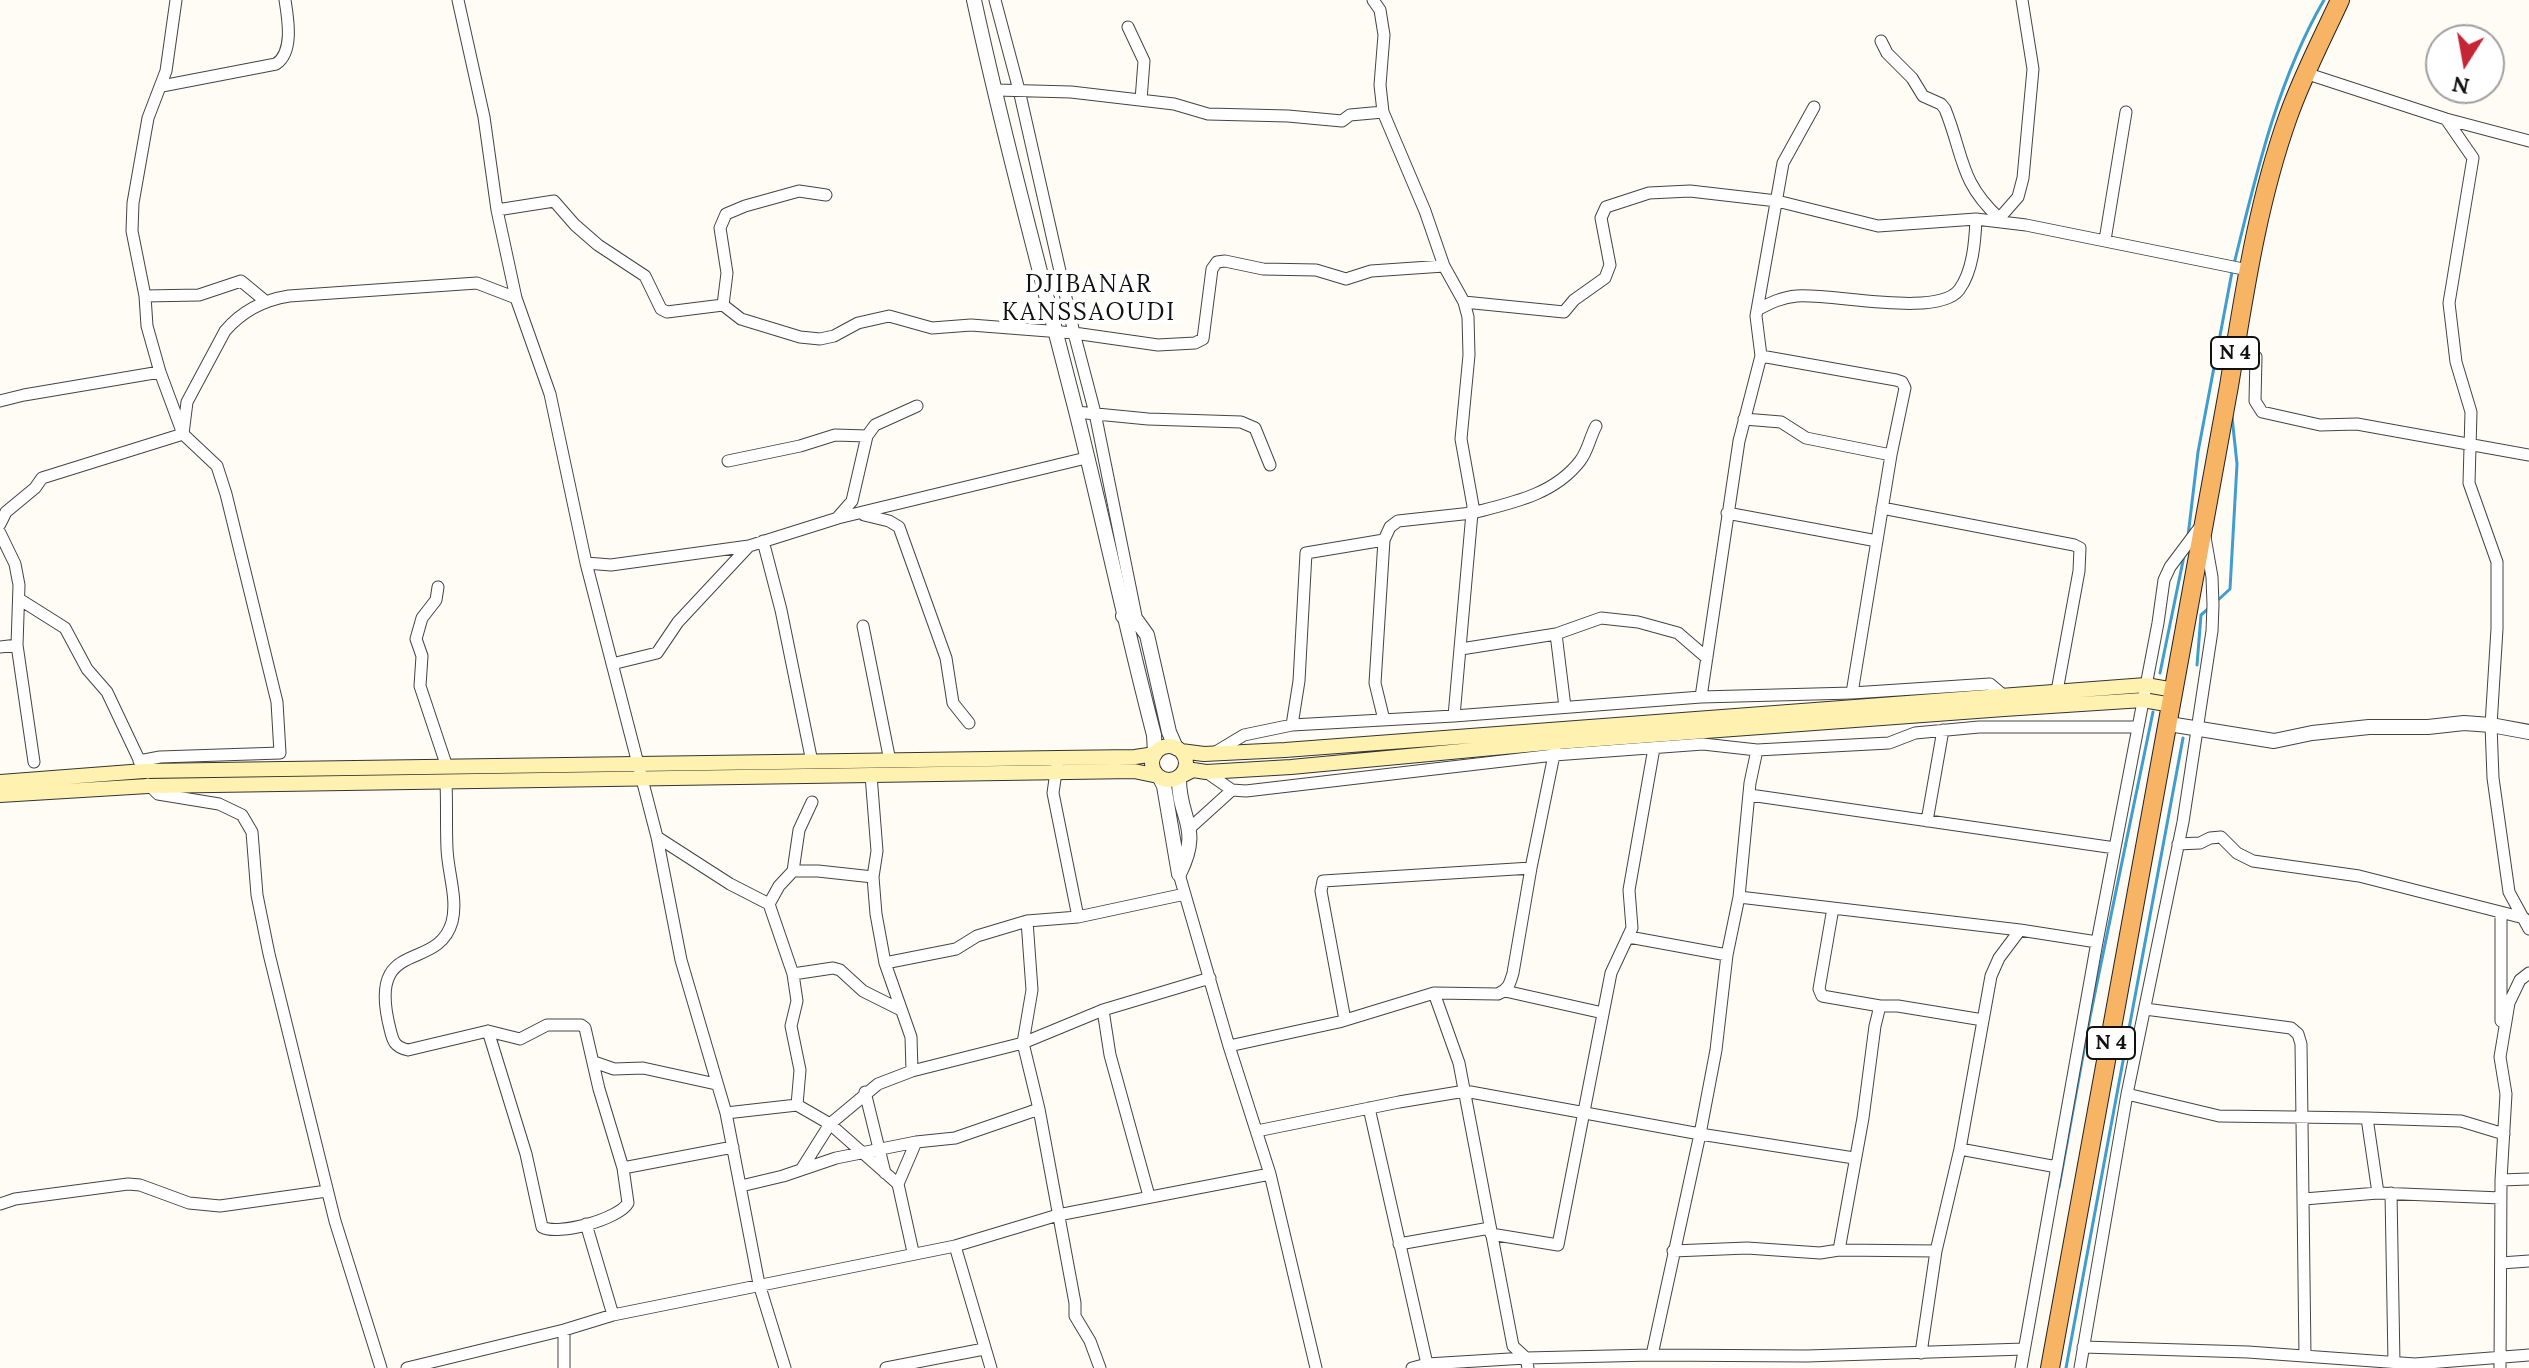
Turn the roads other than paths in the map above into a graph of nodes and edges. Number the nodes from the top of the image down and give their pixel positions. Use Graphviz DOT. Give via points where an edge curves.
graph roads {
  1 [pos="176,0"];
  2 [pos="285,0"];
  3 [pos="458,0"];
  4 [pos="974,0"];
  5 [pos="995,0"];
  6 [pos="1373,0"];
  7 [pos="2022,0"];
  8 [pos="2340,0"];
  9 [pos="1128,27"];
  10 [pos="1881,41"];
  11 [pos="2305,73"];
  12 [pos="162,86"];
  13 [pos="996,90"];
  14 [pos="1019,90"];
  15 [pos="1141,100"];
  16 [pos="1814,107"];
  17 [pos="1383,112"];
  18 [pos="2126,112"];
  19 [pos="2446,119"];
  20 [pos="2529,141"];
  21 [pos="826,195"];
  22 [pos="1777,201"];
  23 [pos="497,210"];
  24 [pos="1976,219"];
  25 [pos="1998,220"];
  26 [pos="2105,240"];
  27 [pos="1444,266"];
  28 [pos="2248,270"];
  29 [pos="145,296"];
  30 [pos="516,298"];
  31 [pos="264,300"];
  32 [pos="1464,302"];
  33 [pos="723,305"];
  34 [pos="1757,310"];
  35 [pos="1053,332"];
  36 [pos="1074,333"];
  37 [pos="2235,351"];
  38 [pos="1761,356"];
  39 [pos="160,372"];
  40 [pos="0,401"];
  41 [pos="917,406"];
  42 [pos="1076,412"];
  43 [pos="1095,413"];
  44 [pos="1744,419"];
  45 [pos="1596,426"];
  46 [pos="183,434"];
  47 [pos="867,436"];
  48 [pos="2468,445"];
  49 [pos="1891,455"];
  50 [pos="2529,455"];
  51 [pos="1086,458"];
  52 [pos="728,461"];
  53 [pos="1270,465"];
  54 [pos="1882,508"];
  55 [pos="859,513"];
  56 [pos="1472,513"];
  57 [pos="1727,513"];
  58 [pos="838,518"];
  59 [pos="0,524"];
  60 [pos="2203,524"];
  61 [pos="0,533"];
  62 [pos="1384,540"];
  63 [pos="763,541"];
  64 [pos="1877,541"];
  65 [pos="749,546"];
  66 [pos="586,563"];
  67 [pos="438,587"];
  68 [pos="19,599"];
  69 [pos="1130,618"];
  70 [pos="863,626"];
  71 [pos="1556,634"];
  72 [pos="17,645"];
  73 [pos="0,647"];
  74 [pos="1461,649"];
  75 [pos="1707,658"];
  76 [pos="612,664"];
  77 [pos="2057,691"];
  78 [pos="2145,692"];
  79 [pos="1852,693"];
  80 [pos="1701,697"];
  81 [pos="2173,697"];
  82 [pos="2003,702"];
  83 [pos="1565,707"];
  84 [pos="1454,716"];
  85 [pos="1384,720"];
  86 [pos="969,723"];
  87 [pos="2169,724"];
  88 [pos="1292,725"];
  89 [pos="2491,725"];
  90 [pos="2138,727"];
  91 [pos="1943,730"];
  92 [pos="2197,730"];
  93 [pos="2529,732"];
  94 [pos="1556,748"];
  95 [pos="1654,748"];
  96 [pos="1179,750"];
  97 [pos="1285,750"];
  98 [pos="1757,750"];
  99 [pos="280,753"];
  100 [pos="1212,753"];
  101 [pos="1155,754"];
  102 [pos="890,761"];
  103 [pos="34,762"];
  104 [pos="812,762"];
  105 [pos="1056,766"];
  106 [pos="1291,767"];
  107 [pos="278,769"];
  108 [pos="638,771"];
  109 [pos="1206,772"];
  110 [pos="144,773"];
  111 [pos="447,774"];
  112 [pos="871,775"];
  113 [pos="1180,776"];
  114 [pos="1159,777"];
  115 [pos="0,782"];
  116 [pos="1232,790"];
  117 [pos="0,795"];
  118 [pos="1750,795"];
  119 [pos="812,802"];
  120 [pos="1927,821"];
  121 [pos="1190,828"];
  122 [pos="657,837"];
  123 [pos="2178,844"];
  124 [pos="2115,848"];
  125 [pos="1531,868"];
  126 [pos="793,871"];
  127 [pos="1179,874"];
  128 [pos="873,877"];
  129 [pos="1185,894"];
  130 [pos="1739,897"];
  131 [pos="769,904"];
  132 [pos="1833,908"];
  133 [pos="2501,914"];
  134 [pos="1078,917"];
  135 [pos="2525,918"];
  136 [pos="1027,921"];
  137 [pos="2529,929"];
  138 [pos="2020,930"];
  139 [pos="1629,937"];
  140 [pos="2097,942"];
  141 [pos="1727,955"];
  142 [pos="885,963"];
  143 [pos="2529,973"];
  144 [pos="793,974"];
  145 [pos="1210,978"];
  146 [pos="1505,991"];
  147 [pos="1434,993"];
  148 [pos="1880,1006"];
  149 [pos="2145,1009"];
  150 [pos="901,1010"];
  151 [pos="1103,1010"];
  152 [pos="1603,1013"];
  153 [pos="1345,1020"];
  154 [pos="1983,1020"];
  155 [pos="488,1031"];
  156 [pos="1023,1043"];
  157 [pos="1229,1046"];
  158 [pos="2500,1057"];
  159 [pos="594,1062"];
  160 [pos="912,1071"];
  161 [pos="716,1084"];
  162 [pos="1465,1091"];
  163 [pos="865,1092"];
  164 [pos="2127,1094"];
  165 [pos="797,1105"];
  166 [pos="1369,1108"];
  167 [pos="1039,1109"];
  168 [pos="1584,1112"];
  169 [pos="726,1113"];
  170 [pos="2367,1118"];
  171 [pos="2302,1119"];
  172 [pos="830,1124"];
  173 [pos="1257,1131"];
  174 [pos="1700,1134"];
  175 [pos="2504,1134"];
  176 [pos="916,1142"];
  177 [pos="733,1147"];
  178 [pos="879,1149"];
  179 [pos="1960,1149"];
  180 [pos="861,1153"];
  181 [pos="1854,1158"];
  182 [pos="2057,1167"];
  183 [pos="623,1168"];
  184 [pos="801,1170"];
  185 [pos="886,1174"];
  186 [pos="1270,1174"];
  187 [pos="2529,1179"];
  188 [pos="2501,1180"];
  189 [pos="898,1184"];
  190 [pos="741,1186"];
  191 [pos="327,1191"];
  192 [pos="2385,1193"];
  193 [pos="1149,1196"];
  194 [pos="2501,1198"];
  195 [pos="2304,1199"];
  196 [pos="0,1204"];
  197 [pos="1058,1215"];
  198 [pos="586,1224"];
  199 [pos="1491,1231"];
  200 [pos="1399,1244"];
  201 [pos="955,1246"];
  202 [pos="1839,1250"];
  203 [pos="1673,1251"];
  204 [pos="1936,1251"];
  205 [pos="913,1252"];
  206 [pos="2529,1261"];
  207 [pos="2501,1263"];
  208 [pos="759,1284"];
  209 [pos="613,1315"];
  210 [pos="564,1330"];
  211 [pos="2083,1347"];
  212 [pos="780,1349"];
  213 [pos="984,1349"];
  214 [pos="2024,1349"];
  215 [pos="1921,1353"];
  216 [pos="1652,1355"];
  217 [pos="2305,1355"];
  218 [pos="2529,1355"];
  219 [pos="1619,1362"];
  220 [pos="1712,1362"];
  221 [pos="1808,1362"];
  222 [pos="1527,1363"];
  223 [pos="2394,1363"];
  224 [pos="2500,1363"];
  225 [pos="1427,1364"];
  226 [pos="381,1368"];
  227 [pos="407,1368"];
  228 [pos="564,1368"];
  229 [pos="774,1368"];
  230 [pos="785,1368"];
  231 [pos="886,1368"];
  232 [pos="991,1368"];
  233 [pos="1100,1368"];
  234 [pos="1316,1368"];
  235 [pos="1412,1368"];
  236 [pos="2021,1368"];
  237 [pos="2050,1368"];
  238 [pos="2080,1368"];
  1 -- 12 [label="street"];
  2 -- 12 [label="street" via="289,23 282,60"];
  3 -- 23 [label="street" via="484,117"];
  4 -- 13 [label="street"];
  5 -- 14 [label="street"];
  6 -- 17 [label="street" via="1384,35"];
  7 -- 25 [label="street" via="2033,69 2023,178 2018,197"];
  8 -- 11 [label="highway, N 4"];
  9 -- 15 [label="street" via="1144,61"];
  10 -- 25 [label="street" via="1923,96 1945,109 1961,164"];
  11 -- 19 [label="street"];
  11 -- 28 [label="highway, N 4" via="2279,143"];
  12 -- 29 [label="street" via="148,118 131,218"];
  13 -- 14 [label="street"];
  13 -- 35 [label="street"];
  14 -- 15 [label="street"];
  14 -- 36 [label="street"];
  15 -- 17 [label="street" via="1208,114 1333,121"];
  16 -- 22 [label="street" via="1783,163"];
  17 -- 27 [label="street"];
  18 -- 26 [label="street"];
  19 -- 20 [label="street"];
  19 -- 48 [label="street" via="2473,158 2449,303 2456,362 2470,404"];
  21 -- 33 [label="street" via="799,191 726,214 720,228 727,273"];
  22 -- 24 [label="street" via="1878,226"];
  22 -- 32 [label="street" via="1690,191 1627,199 1602,214 1610,265 1605,278 1564,312"];
  22 -- 34 [label="street"];
  23 -- 30 [label="street"];
  23 -- 33 [label="street" via="554,201 598,245 645,276 661,309 673,313"];
  24 -- 25 [label="street"];
  24 -- 34 [label="street" via="1974,248 1962,284 1938,302 1795,296"];
  25 -- 26 [label="street"];
  26 -- 28 [label="street"];
  27 -- 32 [label="street"];
  27 -- 36 [label="street" via="1371,271 1346,279 1316,270 1217,262 1200,342 1158,345"];
  28 -- 37 [label="highway, N 4"];
  29 -- 31 [label="street" via="199,295 241,281"];
  29 -- 39 [label="street"];
  30 -- 31 [label="street" via="477,283"];
  30 -- 66 [label="street" via="550,394"];
  31 -- 46 [label="street" via="225,331 187,402"];
  32 -- 56 [label="street" via="1469,345 1461,439"];
  33 -- 35 [label="street" via="741,319 820,339 889,316 932,328 971,325"];
  34 -- 38 [label="street"];
  35 -- 36 [label="street"];
  35 -- 42 [label="street"];
  36 -- 43 [label="street"];
  37 -- 48 [label="street" via="2256,357 2255,401 2262,412"];
  37 -- 60 [label="highway, N 4"];
  38 -- 44 [label="street"];
  38 -- 49 [label="street" via="1902,382"];
  39 -- 40 [label="street"];
  39 -- 46 [label="street"];
  41 -- 47 [label="street" via="875,425"];
  42 -- 43 [label="street"];
  42 -- 51 [label="street"];
  43 -- 53 [label="street" via="1241,422 1255,428"];
  43 -- 69 [label="street"];
  44 -- 49 [label="street" via="1781,422 1806,438"];
  44 -- 57 [label="street"];
  45 -- 56 [label="street" via="1579,464 1557,484 1529,498"];
  46 -- 59 [label="street" via="42,478"];
  46 -- 99 [label="street" via="217,466 226,494 277,702"];
  47 -- 52 [label="street" via="835,435"];
  47 -- 58 [label="street" via="852,501"];
  48 -- 50 [label="street"];
  48 -- 89 [label="street" via="2472,497 2497,562"];
  49 -- 54 [label="street"];
  51 -- 55 [label="street"];
  51 -- 69 [label="street"];
  54 -- 64 [label="street"];
  54 -- 77 [label="street" via="2080,548"];
  55 -- 58 [label="street"];
  55 -- 86 [label="street" via="899,527 946,658 953,703"];
  56 -- 62 [label="street" via="1398,521"];
  56 -- 74 [label="street"];
  57 -- 64 [label="street"];
  57 -- 75 [label="street"];
  58 -- 63 [label="street"];
  60 -- 78 [label="street" via="2164,580"];
  60 -- 81 [label="highway, N 4"];
  60 -- 92 [label="street" via="2213,605"];
  61 -- 68 [label="street" via="15,564"];
  62 -- 85 [label="street" via="1375,683"];
  62 -- 88 [label="street" via="1306,553"];
  63 -- 65 [label="street"];
  63 -- 104 [label="street"];
  64 -- 79 [label="street"];
  65 -- 66 [label="street" via="611,565"];
  65 -- 76 [label="street" via="678,622 657,653"];
  66 -- 76 [label="street"];
  67 -- 111 [label="street" via="416,639 422,656 420,686"];
  68 -- 72 [label="street"];
  68 -- 110 [label="street" via="65,628 87,669 107,692"];
  69 -- 96 [label="street" via="1147,635 1169,732"];
  69 -- 101 [label="street"];
  70 -- 102 [label="street"];
  71 -- 74 [label="street"];
  71 -- 75 [label="street" via="1601,618 1638,622 1678,633"];
  71 -- 83 [label="street"];
  72 -- 73 [label="street"];
  72 -- 103 [label="street"];
  74 -- 84 [label="street"];
  75 -- 80 [label="street"];
  76 -- 108 [label="street"];
  77 -- 78 [label="main road"];
  77 -- 82 [label="main road"];
  78 -- 81 [label="main road"];
  78 -- 82 [label="main road"];
  78 -- 90 [label="street"];
  79 -- 80 [label="street"];
  79 -- 82 [label="street" via="1990,684"];
  80 -- 83 [label="street"];
  81 -- 87 [label="highway, N 4"];
  82 -- 94 [label="main road"];
  82 -- 97 [label="main road"];
  83 -- 84 [label="street"];
  84 -- 85 [label="street"];
  85 -- 88 [label="street"];
  87 -- 92 [label="street"];
  87 -- 237 [label="highway, N 4"];
  88 -- 100 [label="street" via="1244,735"];
  89 -- 92 [label="street" via="2369,727 2274,741"];
  89 -- 93 [label="street"];
  89 -- 135 [label="street" via="2509,892"];
  90 -- 91 [label="street"];
  90 -- 124 [label="street"];
  91 -- 98 [label="street" via="1889,743"];
  91 -- 120 [label="street"];
  92 -- 123 [label="street"];
  94 -- 95 [label="street"];
  94 -- 106 [label="main road"];
  94 -- 116 [label="street" via="1275,789"];
  94 -- 125 [label="street"];
  95 -- 98 [label="street" via="1703,744"];
  95 -- 139 [label="street" via="1629,890"];
  96 -- 100 [label="main road"];
  96 -- 101 [label="main road" via="1165,747"];
  96 -- 113 [label="main road" via="1186,767"];
  97 -- 100 [label="main road"];
  97 -- 106 [label="main road"];
  98 -- 118 [label="street"];
  99 -- 107 [label="street"];
  99 -- 110 [label="street" via="160,757"];
  101 -- 105 [label="main road"];
  101 -- 114 [label="main road" via="1152,765"];
  102 -- 104 [label="main road"];
  102 -- 105 [label="main road"];
  104 -- 108 [label="main road"];
  105 -- 112 [label="main road"];
  105 -- 114 [label="main road"];
  105 -- 134 [label="street" via="1053,793"];
  106 -- 109 [label="main road"];
  107 -- 110 [label="main road"];
  107 -- 111 [label="main road"];
  108 -- 111 [label="main road"];
  108 -- 112 [label="main road"];
  108 -- 122 [label="street"];
  109 -- 113 [label="main road"];
  109 -- 116 [label="street"];
  110 -- 111 [label="main road"];
  110 -- 115 [label="main road"];
  110 -- 117 [label="main road"];
  110 -- 191 [label="street" via="158,794 219,804 242,815 252,832 269,954"];
  111 -- 155 [label="street" via="453,918 442,941 402,962 390,975 384,1005 393,1043 408,1050"];
  112 -- 128 [label="street" via="877,851"];
  113 -- 114 [label="main road"];
  113 -- 121 [label="street"];
  114 -- 127 [label="street"];
  116 -- 121 [label="street"];
  118 -- 120 [label="street"];
  118 -- 130 [label="street"];
  119 -- 126 [label="street" via="799,830"];
  120 -- 124 [label="street"];
  121 -- 127 [label="street" via="1189,851"];
  122 -- 131 [label="street"];
  122 -- 161 [label="street" via="681,960"];
  123 -- 133 [label="street" via="2221,837 2253,861 2359,876"];
  123 -- 149 [label="street"];
  124 -- 140 [label="street"];
  125 -- 146 [label="street" via="1513,973"];
  125 -- 153 [label="street" via="1323,881"];
  126 -- 128 [label="street"];
  126 -- 131 [label="street"];
  127 -- 129 [label="street"];
  128 -- 142 [label="street"];
  129 -- 134 [label="street"];
  129 -- 145 [label="street"];
  130 -- 132 [label="street"];
  130 -- 141 [label="street"];
  131 -- 144 [label="street"];
  132 -- 138 [label="street"];
  132 -- 148 [label="street" via="1822,996"];
  133 -- 135 [label="street"];
  133 -- 158 [label="street"];
  134 -- 136 [label="street"];
  135 -- 137 [label="street"];
  136 -- 142 [label="street" via="983,933 956,949"];
  136 -- 156 [label="street" via="1032,990"];
  138 -- 140 [label="street"];
  138 -- 154 [label="street" via="1994,966"];
  139 -- 141 [label="street"];
  139 -- 152 [label="street" via="1611,973"];
  140 -- 182 [label="street"];
  141 -- 174 [label="street"];
  142 -- 150 [label="street"];
  143 -- 158 [label="street" via="2509,1003"];
  144 -- 150 [label="street" via="840,970 863,991"];
  144 -- 165 [label="street" via="797,1001 791,1026 800,1070"];
  145 -- 151 [label="street"];
  145 -- 157 [label="street"];
  146 -- 147 [label="street"];
  146 -- 152 [label="street"];
  147 -- 153 [label="street"];
  147 -- 162 [label="street"];
  148 -- 154 [label="street"];
  148 -- 181 [label="street"];
  149 -- 164 [label="street"];
  149 -- 171 [label="street" via="2291,1028 2301,1044"];
  150 -- 160 [label="street" via="911,1037"];
  151 -- 156 [label="street"];
  151 -- 193 [label="street" via="1110,1055"];
  152 -- 168 [label="street"];
  153 -- 157 [label="street"];
  154 -- 179 [label="street"];
  155 -- 159 [label="street" via="520,1039 547,1025 575,1023 585,1028"];
  155 -- 198 [label="street" via="542,1227 553,1231"];
  156 -- 160 [label="street"];
  156 -- 167 [label="street"];
  157 -- 173 [label="street"];
  158 -- 175 [label="street" via="2506,1094"];
  159 -- 161 [label="street"];
  159 -- 183 [label="street"];
  160 -- 163 [label="street"];
  161 -- 169 [label="street"];
  162 -- 166 [label="street"];
  162 -- 168 [label="street"];
  162 -- 199 [label="street"];
  163 -- 172 [label="street"];
  163 -- 178 [label="street"];
  164 -- 171 [label="street" via="2219,1116"];
  164 -- 211 [label="street"];
  165 -- 169 [label="street"];
  165 -- 172 [label="street"];
  166 -- 173 [label="street"];
  166 -- 200 [label="street"];
  167 -- 176 [label="street" via="955,1138"];
  167 -- 197 [label="street"];
  168 -- 174 [label="street"];
  168 -- 199 [label="street" via="1558,1245"];
  169 -- 177 [label="street"];
  170 -- 171 [label="street"];
  170 -- 175 [label="street" via="2461,1121"];
  170 -- 192 [label="street"];
  171 -- 195 [label="street"];
  172 -- 180 [label="street"];
  172 -- 184 [label="street"];
  173 -- 186 [label="street"];
  174 -- 181 [label="street"];
  174 -- 203 [label="street"];
  175 -- 188 [label="street"];
  176 -- 178 [label="street"];
  176 -- 189 [label="street"];
  177 -- 183 [label="street"];
  177 -- 190 [label="street"];
  178 -- 180 [label="street"];
  178 -- 185 [label="street"];
  179 -- 182 [label="street"];
  179 -- 204 [label="street"];
  180 -- 184 [label="street"];
  180 -- 185 [label="street"];
  181 -- 202 [label="street"];
  182 -- 214 [label="street"];
  183 -- 198 [label="street" via="625,1208"];
  184 -- 190 [label="street"];
  185 -- 189 [label="street"];
  186 -- 193 [label="street"];
  186 -- 234 [label="street"];
  187 -- 188 [label="street"];
  188 -- 194 [label="street"];
  189 -- 205 [label="street"];
  190 -- 208 [label="street"];
  191 -- 196 [label="street" via="204,1206 128,1184"];
  191 -- 226 [label="street"];
  192 -- 194 [label="street"];
  192 -- 195 [label="street"];
  192 -- 223 [label="street"];
  193 -- 197 [label="street"];
  194 -- 207 [label="street"];
  195 -- 217 [label="street"];
  197 -- 201 [label="street"];
  197 -- 233 [label="street" via="1075,1316"];
  198 -- 209 [label="street"];
  199 -- 200 [label="street"];
  199 -- 222 [label="street" via="1513,1346"];
  200 -- 225 [label="street"];
  201 -- 205 [label="street"];
  201 -- 213 [label="street"];
  202 -- 203 [label="street"];
  202 -- 204 [label="street"];
  203 -- 216 [label="street"];
  204 -- 215 [label="street"];
  205 -- 208 [label="street"];
  206 -- 207 [label="street"];
  207 -- 224 [label="street"];
  208 -- 209 [label="street"];
  208 -- 212 [label="street"];
  209 -- 210 [label="street"];
  210 -- 227 [label="street"];
  210 -- 228 [label="street"];
  211 -- 217 [label="street"];
  211 -- 238 [label="street"];
  212 -- 229 [label="street"];
  212 -- 230 [label="street"];
  213 -- 231 [label="street"];
  213 -- 232 [label="street"];
  214 -- 215 [label="street"];
  214 -- 236 [label="street"];
  215 -- 221 [label="street"];
  216 -- 219 [label="street"];
  216 -- 220 [label="street"];
  217 -- 223 [label="street"];
  218 -- 224 [label="street"];
  219 -- 222 [label="street"];
  220 -- 221 [label="street"];
  222 -- 225 [label="street"];
  223 -- 224 [label="street"];
  225 -- 235 [label="street"];
}
